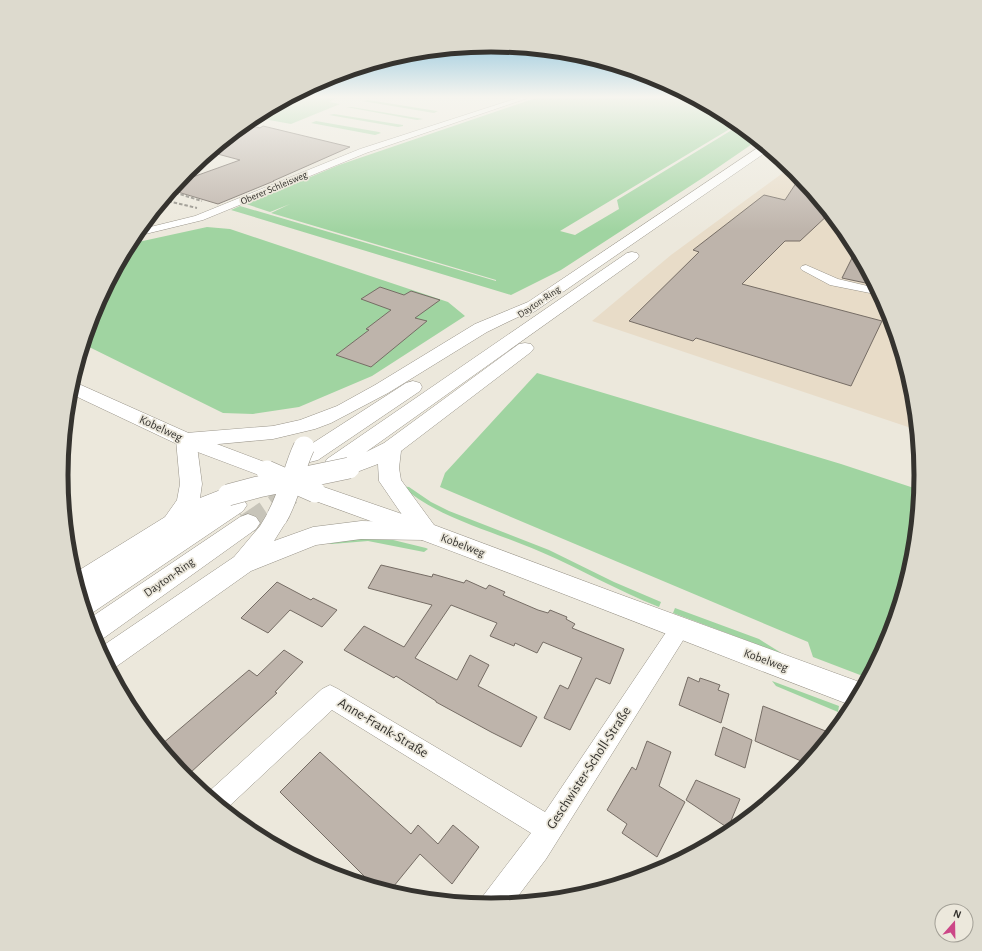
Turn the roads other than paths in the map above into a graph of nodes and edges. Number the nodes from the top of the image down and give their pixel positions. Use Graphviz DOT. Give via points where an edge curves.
graph roads {
  1 [pos="388,142"];
  2 [pos="761,150"];
  3 [pos="770,157"];
  4 [pos="748,173"];
  5 [pos="145,231"];
  6 [pos="645,247"];
  7 [pos="806,268"];
  8 [pos="872,290"];
  9 [pos="534,304"];
  10 [pos="560,307"];
  11 [pos="77,389"];
  12 [pos="324,419"];
  13 [pos="186,440"];
  14 [pos="391,448"];
  15 [pos="307,451"];
  16 [pos="342,466"];
  17 [pos="292,481"];
  18 [pos="237,508"];
  19 [pos="173,523"];
  20 [pos="426,531"];
  21 [pos="242,564"];
  22 [pos="81,582"];
  23 [pos="87,602"];
  24 [pos="96,628"];
  25 [pos="680,628"];
  26 [pos="109,658"];
  27 [pos="854,693"];
  28 [pos="218,799"];
  29 [pos="549,829"];
  30 [pos="498,899"];
  1 -- 5 [label="street, Oberer Schleisweg" via="204,216"];
  2 -- 9 [label="main road, Dayton-Ring"];
  3 -- 4 [label="main road"];
  6 -- 10 [label="main road, Dayton-Ring"];
  7 -- 8 [label="street" via="834,282"];
  9 -- 12 [label="main road" via="474,332 391,384"];
  9 -- 15 [label="main road, Dayton-Ring"];
  10 -- 14 [label="main road" via="520,353"];
  10 -- 16 [label="main road, Dayton-Ring"];
  11 -- 13 [label="main road, Kobelweg"];
  12 -- 13 [label="main road" via="271,434"];
  12 -- 15 [label="main road"];
  13 -- 17 [label="main road, Kobelweg, bridge"];
  13 -- 19 [label="main road" via="191,484 188,501"];
  14 -- 16 [label="main road" via="365,462"];
  14 -- 20 [label="main road" via="388,468 390,481"];
  15 -- 17 [label="main road, bridge" via="299,456"];
  16 -- 17 [label="main road, bridge"];
  17 -- 18 [label="main road, bridge" via="269,484"];
  17 -- 20 [label="main road, Kobelweg, bridge" via="315,492"];
  17 -- 21 [label="main road, bridge" via="284,508"];
  18 -- 19 [label="main road" via="207,504"];
  18 -- 23 [label="main road, Dayton-Ring"];
  18 -- 24 [label="main road, Dayton-Ring"];
  19 -- 22 [label="main road"];
  20 -- 21 [label="main road" via="361,530 313,536"];
  20 -- 25 [label="main road, Kobelweg"];
  21 -- 26 [label="main road"];
  25 -- 27 [label="main road, Kobelweg"];
  25 -- 29 [label="street, Geschwister-Scholl-Straße"];
  28 -- 29 [label="street, Anne-Frank-Straße" via="330,696"];
  29 -- 30 [label="street, Geschwister-Scholl-Straße"];
}
